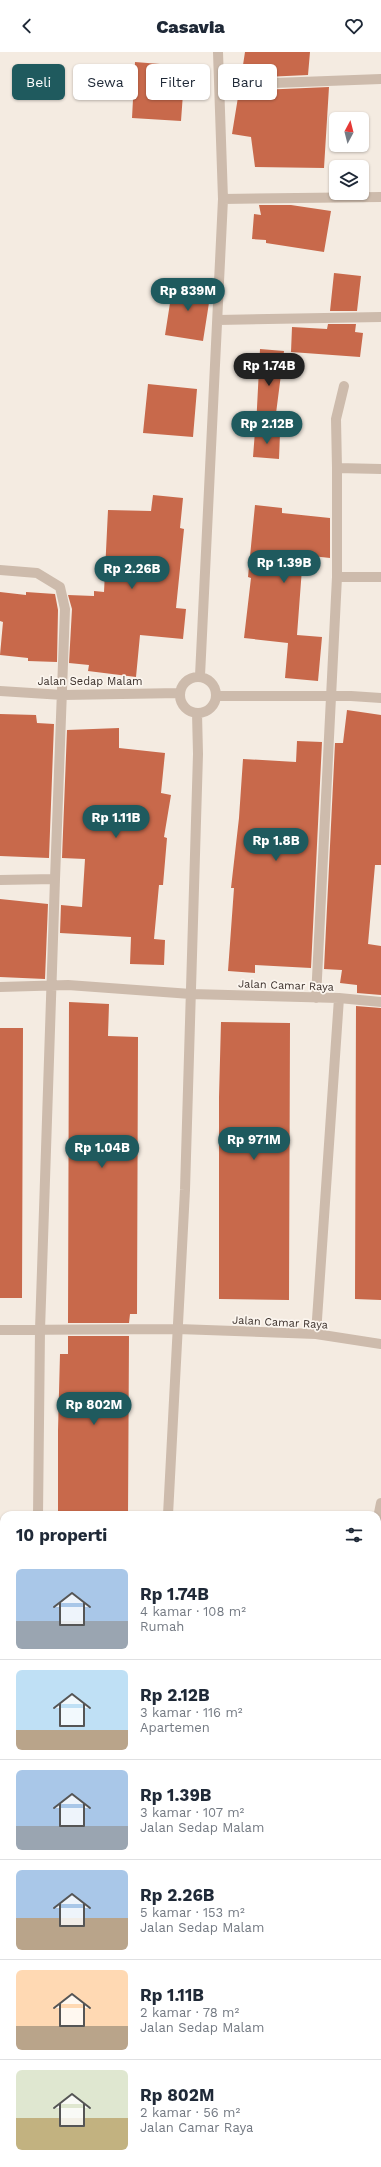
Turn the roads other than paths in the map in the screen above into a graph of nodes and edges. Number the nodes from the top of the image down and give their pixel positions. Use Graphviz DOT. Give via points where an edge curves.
graph roads {
  1 [pos="218,52"];
  2 [pos="219,64"];
  3 [pos="381,79"];
  4 [pos="277,83"];
  5 [pos="220,100"];
  6 [pos="381,197"];
  7 [pos="223,198"];
  8 [pos="381,317"];
  9 [pos="218,320"];
  10 [pos="344,386"];
  11 [pos="337,468"];
  12 [pos="381,469"];
  13 [pos="0,570"];
  14 [pos="337,577"];
  15 [pos="381,577"];
  16 [pos="200,676"];
  17 [pos="0,691"];
  18 [pos="180,693"];
  19 [pos="63,695"];
  20 [pos="217,696"];
  21 [pos="332,696"];
  22 [pos="381,698"];
  23 [pos="197,713"];
  24 [pos="56,879"];
  25 [pos="0,880"];
  26 [pos="52,985"];
  27 [pos="0,986"];
  28 [pos="191,994"];
  29 [pos="316,998"];
  30 [pos="339,998"];
  31 [pos="381,1002"];
  32 [pos="178,1329"];
  33 [pos="0,1330"];
  34 [pos="40,1330"];
  35 [pos="316,1334"];
  36 [pos="381,1344"];
  37 [pos="38,1511"];
  38 [pos="168,1511"];
  1 -- 2 [label="street"];
  3 -- 4 [label="street"];
  5 -- 7 [label="street"];
  6 -- 7 [label="street"];
  7 -- 9 [label="street"];
  8 -- 9 [label="street"];
  9 -- 16 [label="street"];
  10 -- 11 [label="street" via="336,419"];
  11 -- 12 [label="street"];
  11 -- 14 [label="street"];
  13 -- 19 [label="street" via="37,573 60,587 65,609"];
  14 -- 15 [label="street"];
  14 -- 21 [label="street"];
  16 -- 18 [label="street" via="191,678 183,684"];
  16 -- 20 [label="street" via="210,680"];
  17 -- 19 [label="street, Jalan Sedap Malam"];
  18 -- 19 [label="street, Jalan Sedap Malam"];
  18 -- 23 [label="street" via="182,702 188,710"];
  19 -- 24 [label="street"];
  20 -- 21 [label="street"];
  20 -- 23 [label="street" via="214,706 206,712"];
  21 -- 22 [label="street"];
  21 -- 29 [label="street"];
  23 -- 28 [label="street"];
  24 -- 25 [label="street"];
  24 -- 26 [label="street"];
  26 -- 27 [label="street, Jalan Camar Raya"];
  26 -- 28 [label="street, Jalan Camar Raya"];
  26 -- 34 [label="street"];
  28 -- 29 [label="street, Jalan Camar Raya"];
  28 -- 32 [label="street"];
  29 -- 30 [label="street, Jalan Camar Raya"];
  30 -- 31 [label="street, Jalan Camar Raya"];
  30 -- 35 [label="street"];
  32 -- 34 [label="street, Jalan Camar Raya"];
  32 -- 35 [label="street, Jalan Camar Raya"];
  32 -- 38 [label="street"];
  33 -- 34 [label="street, Jalan Camar Raya"];
  34 -- 37 [label="street"];
  35 -- 36 [label="street, Jalan Camar Raya"];
}
